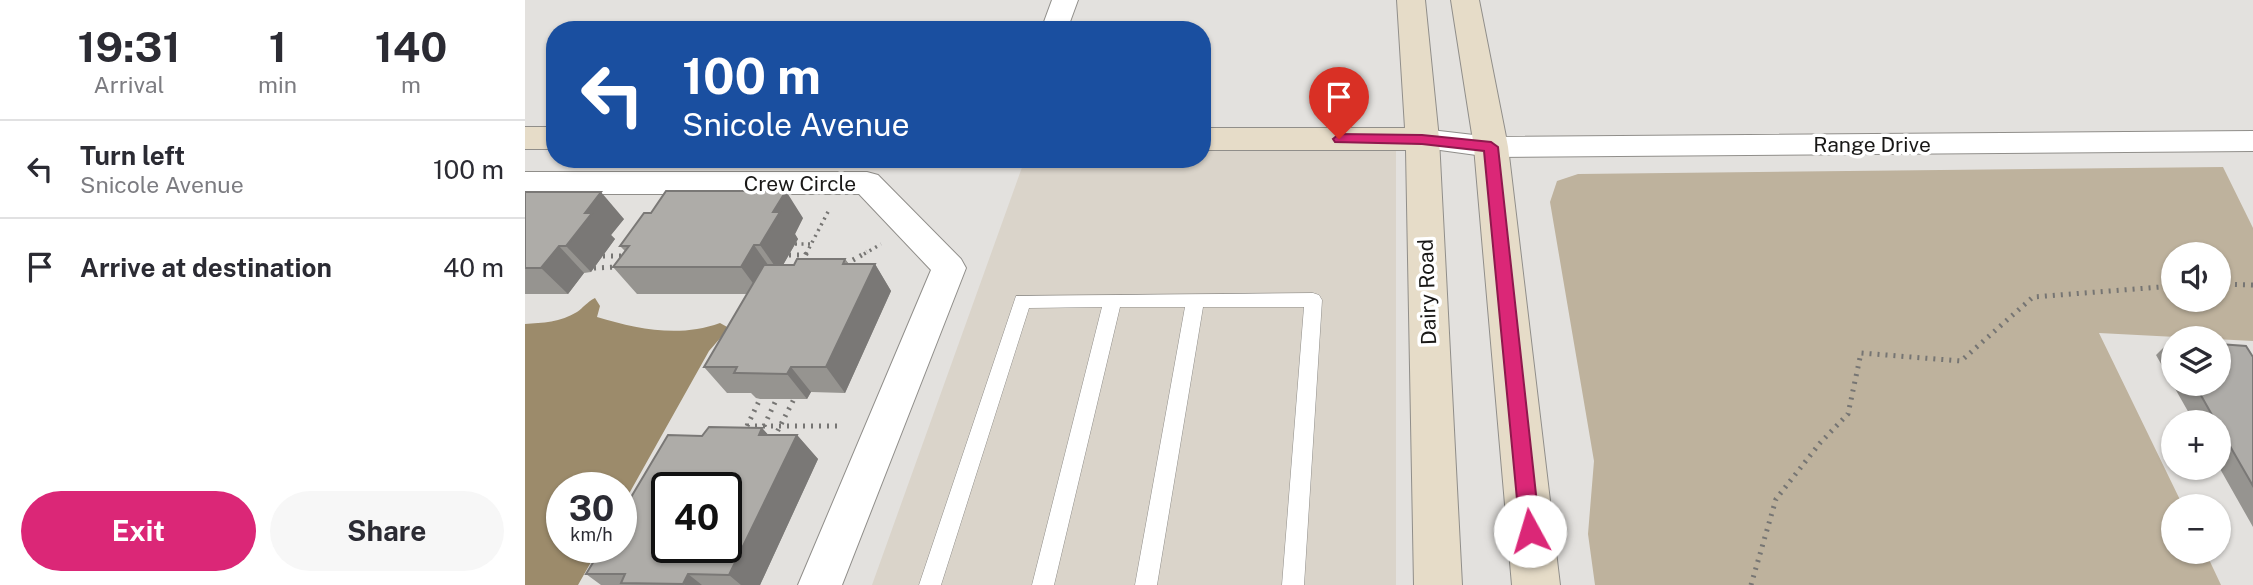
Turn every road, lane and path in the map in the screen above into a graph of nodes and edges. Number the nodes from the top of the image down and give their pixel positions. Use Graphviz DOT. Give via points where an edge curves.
graph roads {
  1 [pos="1065,0"];
  2 [pos="1412,0"];
  3 [pos="1465,0"];
  4 [pos="1057,21"];
  5 [pos="525,138"];
  6 [pos="546,138"];
  7 [pos="1211,139"];
  8 [pos="1422,139"];
  9 [pos="2253,141"];
  10 [pos="1491,147"];
  11 [pos="525,183"];
  12 [pos="830,208"];
  13 [pos="795,244"];
  14 [pos="811,244"];
  15 [pos="881,244"];
  16 [pos="632,245"];
  17 [pos="789,255"];
  18 [pos="806,255"];
  19 [pos="624,256"];
  20 [pos="634,256"];
  21 [pos="603,257"];
  22 [pos="800,266"];
  23 [pos="617,267"];
  24 [pos="627,267"];
  25 [pos="594,268"];
  26 [pos="849,271"];
  27 [pos="2231,284"];
  28 [pos="2253,285"];
  29 [pos="2161,287"];
  30 [pos="1113,300"];
  31 [pos="1195,300"];
  32 [pos="778,398"];
  33 [pos="760,399"];
  34 [pos="795,399"];
  35 [pos="747,426"];
  36 [pos="764,426"];
  37 [pos="781,426"];
  38 [pos="843,426"];
  39 [pos="742,435"];
  40 [pos="759,435"];
  41 [pos="772,443"];
  42 [pos="820,585"];
  43 [pos="930,585"];
  44 [pos="1043,585"];
  45 [pos="1146,585"];
  46 [pos="1293,585"];
  47 [pos="1438,585"];
  48 [pos="1536,585"];
  49 [pos="1751,585"];
  1 -- 4 [label="street"];
  2 -- 8 [label="street, Dairy Road"];
  3 -- 10 [label="street"];
  5 -- 6 [label="street"];
  7 -- 8 [label="street"];
  8 -- 10 [label="street, Range Drive"];
  8 -- 47 [label="street, Dairy Road"];
  9 -- 10 [label="street, Range Drive"];
  10 -- 48 [label="street"];
  11 -- 42 [label="street, Crew Circle" via="867,183 949,268"];
  12 -- 14 [label="path"];
  13 -- 14 [label="path"];
  14 -- 18 [label="path"];
  15 -- 26 [label="path" via="847,261 842,271"];
  16 -- 19 [label="path"];
  17 -- 18 [label="path"];
  18 -- 22 [label="path"];
  19 -- 20 [label="path"];
  19 -- 21 [label="path"];
  19 -- 23 [label="path"];
  23 -- 24 [label="path"];
  23 -- 25 [label="path"];
  27 -- 28 [label="path"];
  29 -- 49 [label="path" via="2033,297 1961,361 1861,354 1848,414 1776,499"];
  30 -- 31 [label="lane"];
  30 -- 43 [label="lane" via="1022,301"];
  30 -- 44 [label="lane"];
  31 -- 45 [label="lane"];
  31 -- 46 [label="lane" via="1313,300"];
  32 -- 36 [label="path"];
  33 -- 35 [label="path"];
  34 -- 37 [label="path"];
  35 -- 36 [label="path"];
  35 -- 39 [label="path"];
  36 -- 37 [label="path"];
  36 -- 40 [label="path"];
  37 -- 38 [label="path"];
  37 -- 41 [label="path"];
}
